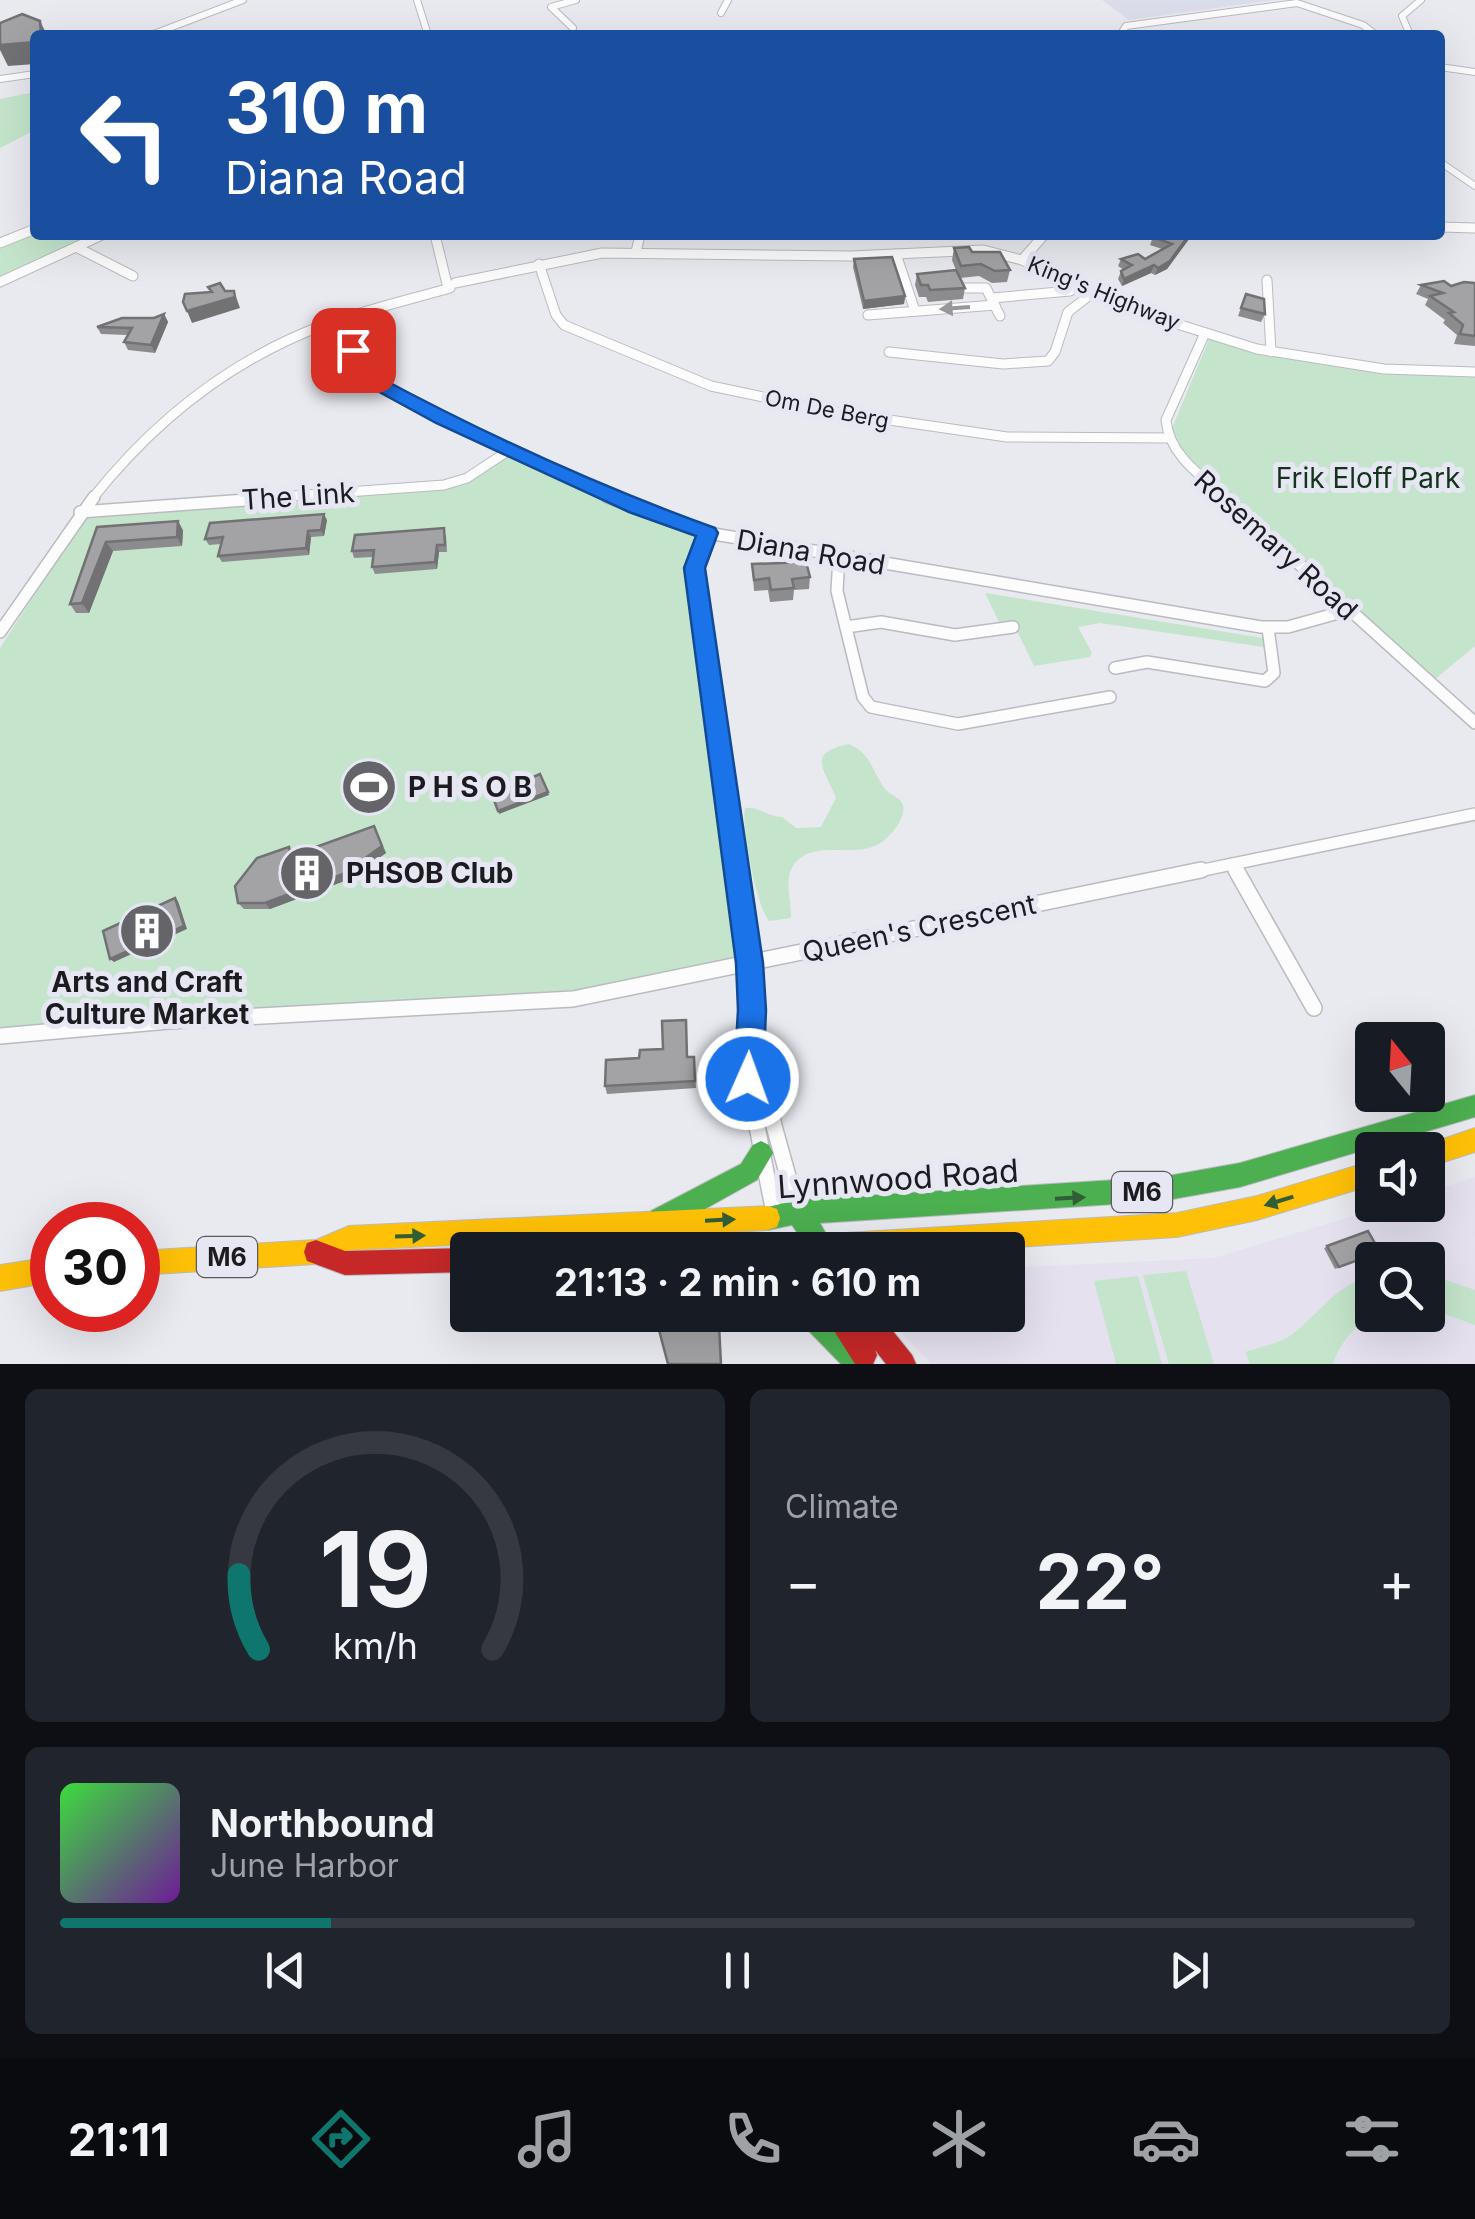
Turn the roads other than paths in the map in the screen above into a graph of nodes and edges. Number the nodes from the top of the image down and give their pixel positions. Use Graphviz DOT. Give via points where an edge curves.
graph roads {
  1 [pos="243,0"];
  2 [pos="417,0"];
  3 [pos="576,0"];
  4 [pos="728,0"];
  5 [pos="1420,0"];
  6 [pos="721,13"];
  7 [pos="572,28"];
  8 [pos="164,30"];
  9 [pos="426,30"];
  10 [pos="1123,30"];
  11 [pos="1369,30"];
  12 [pos="1408,30"];
  13 [pos="1445,68"];
  14 [pos="1475,72"];
  15 [pos="30,75"];
  16 [pos="0,79"];
  17 [pos="1445,165"];
  18 [pos="1475,186"];
  19 [pos="1445,227"];
  20 [pos="1475,228"];
  21 [pos="30,232"];
  22 [pos="91,240"];
  23 [pos="436,240"];
  24 [pos="639,240"];
  25 [pos="1040,240"];
  26 [pos="0,244"];
  27 [pos="76,247"];
  28 [pos="636,252"];
  29 [pos="896,254"];
  30 [pos="442,259"];
  31 [pos="1022,260"];
  32 [pos="538,264"];
  33 [pos="133,276"];
  34 [pos="1267,280"];
  35 [pos="0,282"];
  36 [pos="451,285"];
  37 [pos="1081,286"];
  38 [pos="963,288"];
  39 [pos="434,289"];
  40 [pos="1095,291"];
  41 [pos="412,296"];
  42 [pos="993,302"];
  43 [pos="915,311"];
  44 [pos="868,315"];
  45 [pos="345,316"];
  46 [pos="1000,316"];
  47 [pos="1205,333"];
  48 [pos="889,352"];
  49 [pos="1270,352"];
  50 [pos="1475,372"];
  51 [pos="1168,438"];
  52 [pos="508,451"];
  53 [pos="80,512"];
  54 [pos="708,533"];
  55 [pos="839,558"];
  56 [pos="1349,610"];
  57 [pos="846,626"];
  58 [pos="1013,627"];
  59 [pos="1268,628"];
  60 [pos="0,632"];
  61 [pos="1114,668"];
  62 [pos="1110,697"];
  63 [pos="1475,723"];
  64 [pos="1475,814"];
  65 [pos="1232,864"];
  66 [pos="750,963"];
  67 [pos="1314,1008"];
  68 [pos="752,1010"];
  69 [pos="0,1036"];
  70 [pos="1475,1106"];
  71 [pos="1475,1140"];
  72 [pos="1445,1150"];
  73 [pos="761,1153"];
  74 [pos="1355,1178"];
  75 [pos="798,1212"];
  76 [pos="775,1218"];
  77 [pos="655,1223"];
  78 [pos="784,1232"];
  79 [pos="811,1232"];
  80 [pos="1025,1236"];
  81 [pos="316,1252"];
  82 [pos="450,1260"];
  83 [pos="160,1262"];
  84 [pos="30,1273"];
  85 [pos="0,1278"];
  86 [pos="829,1332"];
  87 [pos="848,1332"];
  88 [pos="875,1332"];
  89 [pos="884,1332"];
  90 [pos="887,1347"];
  91 [pos="860,1364"];
  92 [pos="870,1364"];
  93 [pos="903,1364"];
  1 -- 8 [label="street"];
  2 -- 9 [label="street"];
  3 -- 7 [label="street" via="551,6"];
  4 -- 6 [label="street"];
  5 -- 12 [label="street" via="1402,15"];
  10 -- 11 [label="street" via="1296,3"];
  13 -- 14 [label="street"];
  15 -- 16 [label="street"];
  17 -- 18 [label="street"];
  19 -- 20 [label="street"];
  21 -- 26 [label="street"];
  22 -- 27 [label="street"];
  23 -- 30 [label="street"];
  24 -- 28 [label="street"];
  25 -- 31 [label="street"];
  27 -- 33 [label="street"];
  27 -- 35 [label="street"];
  28 -- 29 [label="street, King's Highway"];
  28 -- 32 [label="street, King's Highway"];
  29 -- 31 [label="street, King's Highway" via="973,249"];
  29 -- 43 [label="street"];
  30 -- 36 [label="street"];
  30 -- 39 [label="street" via="434,267"];
  31 -- 37 [label="street, King's Highway"];
  32 -- 36 [label="street, King's Highway"];
  32 -- 51 [label="street, Om De Berg" via="567,327 711,386 974,433"];
  34 -- 49 [label="street"];
  36 -- 39 [label="street, King's Highway"];
  36 -- 41 [label="street, King's Highway"];
  37 -- 40 [label="street, King's Highway"];
  37 -- 42 [label="street"];
  38 -- 42 [label="street" via="985,288"];
  39 -- 41 [label="street, King's Highway"];
  40 -- 47 [label="street, King's Highway"];
  40 -- 48 [label="street" via="1068,312 1048,361 1003,364"];
  41 -- 45 [label="street, King's Highway"];
  42 -- 43 [label="street, one-way"];
  42 -- 46 [label="street"];
  43 -- 44 [label="street"];
  45 -- 52 [label="street, Diana Road" via="363,374"];
  45 -- 53 [label="street, King's Highway" via="200,390 118,465"];
  47 -- 49 [label="street, King's Highway"];
  47 -- 51 [label="street" via="1166,420"];
  49 -- 50 [label="street, King's Highway" via="1384,369"];
  51 -- 56 [label="street, Rosemary Road" via="1188,466"];
  52 -- 53 [label="street, The Link" via="444,485"];
  52 -- 54 [label="street, Diana Road"];
  53 -- 60 [label="street, King's Highway"];
  54 -- 55 [label="street, Diana Road"];
  54 -- 66 [label="street" via="696,556 695,579"];
  55 -- 57 [label="street" via="837,591"];
  55 -- 59 [label="street, Diana Road"];
  56 -- 59 [label="street, Diana Road"];
  56 -- 63 [label="street, Rosemary Road"];
  57 -- 58 [label="street" via="882,622 955,634"];
  57 -- 62 [label="street" via="862,696 875,709 958,724"];
  59 -- 61 [label="street" via="1274,673 1265,681 1150,663"];
  64 -- 65 [label="street, Queen's Crescent"];
  65 -- 66 [label="street, Queen's Crescent"];
  65 -- 67 [label="street"];
  66 -- 68 [label="street"];
  66 -- 69 [label="street, Queen's Crescent" via="562,1000"];
  68 -- 73 [label="street" via="748,1079"];
  68 -- 75 [label="street"];
  75 -- 70 [label="main road, Lynnwood Road / M6, one-way" via="1162,1189 1240,1176"];
  71 -- 72 [label="main road"];
  73 -- 76 [label="street"];
  73 -- 77 [label="main road" via="749,1172"];
  74 -- 80 [label="main road, M6, one-way" via="1176,1225"];
  75 -- 76 [label="main road, Lynnwood Road / M6"];
  75 -- 79 [label="main road"];
  77 -- 76 [label="main road, Lynnwood Road / M6, one-way"];
  76 -- 78 [label="main road"];
  81 -- 77 [label="main road, Lynnwood Road / M6, one-way" via="349,1238"];
  81 -- 82 [label="main road, Lynnwood Road / M6" via="345,1263"];
  81 -- 83 [label="main road, Lynnwood Road / M6"];
  84 -- 85 [label="main road"];
  86 -- 91 [label="main road"];
  87 -- 92 [label="main road"];
  88 -- 90 [label="main road"];
  89 -- 90 [label="main road"];
  90 -- 93 [label="main road"];
}
